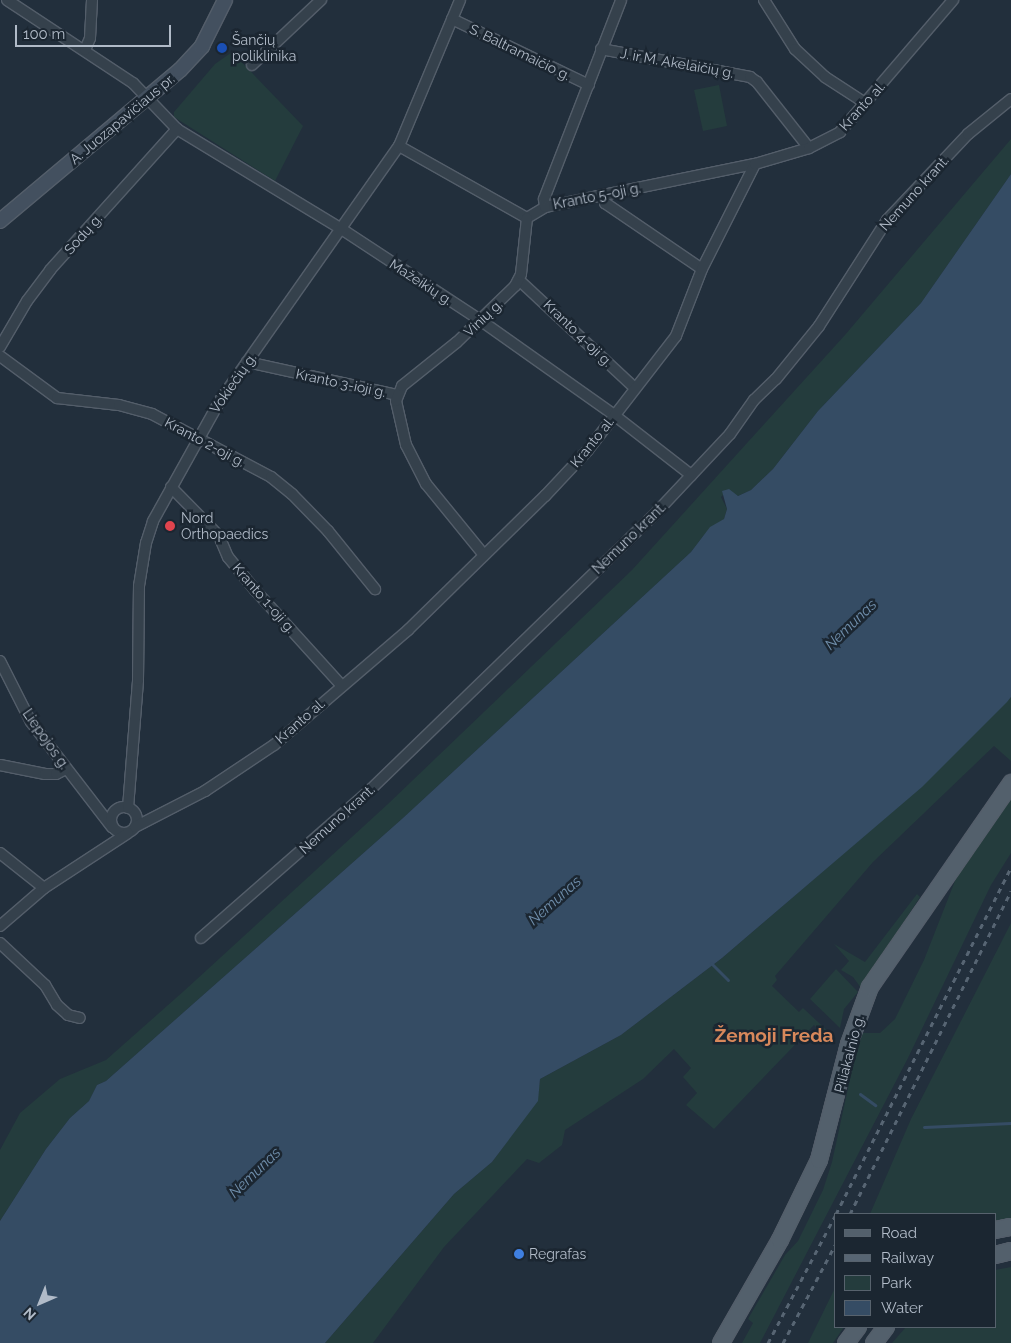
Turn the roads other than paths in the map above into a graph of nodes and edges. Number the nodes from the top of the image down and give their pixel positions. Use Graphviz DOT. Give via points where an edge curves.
graph roads {
  1 [pos="7,0"];
  2 [pos="92,0"];
  3 [pos="225,0"];
  4 [pos="321,0"];
  5 [pos="460,0"];
  6 [pos="621,0"];
  7 [pos="764,0"];
  8 [pos="953,0"];
  9 [pos="452,19"];
  10 [pos="601,49"];
  11 [pos="85,50"];
  12 [pos="252,65"];
  13 [pos="589,84"];
  14 [pos="148,97"];
  15 [pos="1011,99"];
  16 [pos="865,103"];
  17 [pos="177,129"];
  18 [pos="400,146"];
  19 [pos="809,148"];
  20 [pos="755,164"];
  21 [pos="602,195"];
  22 [pos="545,206"];
  23 [pos="527,218"];
  24 [pos="0,221"];
  25 [pos="343,230"];
  26 [pos="702,269"];
  27 [pos="519,280"];
  28 [pos="480,320"];
  29 [pos="0,347"];
  30 [pos="0,356"];
  31 [pos="247,362"];
  32 [pos="636,388"];
  33 [pos="397,394"];
  34 [pos="614,415"];
  35 [pos="199,437"];
  36 [pos="691,475"];
  37 [pos="171,487"];
  38 [pos="484,555"];
  39 [pos="375,589"];
  40 [pos="0,660"];
  41 [pos="341,685"];
  42 [pos="0,764"];
  43 [pos="66,769"];
  44 [pos="1011,784"];
  45 [pos="128,808"];
  46 [pos="99,813"];
  47 [pos="112,814"];
  48 [pos="133,827"];
  49 [pos="113,829"];
  50 [pos="110,844"];
  51 [pos="0,853"];
  52 [pos="44,888"];
  53 [pos="0,926"];
  54 [pos="201,938"];
  55 [pos="0,944"];
  56 [pos="80,1018"];
  57 [pos="1011,1227"];
  58 [pos="996,1230"];
  59 [pos="1011,1251"];
  60 [pos="996,1255"];
  61 [pos="857,1328"];
  62 [pos="885,1328"];
  63 [pos="721,1343"];
  64 [pos="846,1343"];
  65 [pos="874,1343"];
  1 -- 11 [label="street, Mažeikių g."];
  2 -- 11 [label="street" via="90,38"];
  3 -- 14 [label="main road, A. Juozapavičiaus pr." via="202,46"];
  4 -- 12 [label="street"];
  5 -- 9 [label="street, Vokiečių g."];
  6 -- 10 [label="street"];
  7 -- 16 [label="street" via="794,49 825,77"];
  8 -- 16 [label="street, Kranto al."];
  9 -- 13 [label="street, S. Baltramaičio g."];
  9 -- 18 [label="street, Vokiečių g."];
  10 -- 13 [label="street"];
  10 -- 19 [label="street, J. ir M. Akelaičių g." via="750,77"];
  11 -- 14 [label="street, Mažeikių g."];
  13 -- 22 [label="street" via="544,199"];
  14 -- 17 [label="street, Mažeikių g."];
  14 -- 24 [label="main road, A. Juozapavičiaus pr."];
  15 -- 36 [label="street, Nemuno krant." via="968,134 887,220 819,326 776,379 754,400 730,434"];
  16 -- 19 [label="street, Kranto al." via="840,132"];
  17 -- 25 [label="street, Mažeikių g."];
  17 -- 29 [label="street, Sodų g." via="50,270"];
  18 -- 23 [label="street"];
  18 -- 25 [label="street, Vokiečių g."];
  19 -- 20 [label="street, Kranto al."];
  20 -- 21 [label="street, Kranto 5-oji g."];
  20 -- 26 [label="street, Kranto al."];
  21 -- 22 [label="street, Kranto 5-oji g."];
  21 -- 26 [label="street" via="605,202"];
  22 -- 23 [label="street, Kranto 5-oji g."];
  23 -- 27 [label="street"];
  25 -- 28 [label="street, Mažeikių g."];
  25 -- 31 [label="street, Vokiečių g."];
  26 -- 32 [label="street, Kranto al." via="676,336"];
  27 -- 28 [label="street, Vinių g."];
  27 -- 32 [label="street, Kranto 4-oji g."];
  28 -- 33 [label="street, Vinių g." via="402,386"];
  28 -- 34 [label="street, Mažeikių g."];
  30 -- 35 [label="street, Kranto 2-oji g." via="57,398 136,409"];
  31 -- 33 [label="street, Kranto 3-ioji g."];
  31 -- 35 [label="street, Vokiečių g." via="220,399"];
  32 -- 34 [label="street, Kranto al."];
  33 -- 38 [label="street, Kranto 3-ioji g." via="402,432 426,484"];
  34 -- 36 [label="street, Mažeikių g."];
  34 -- 38 [label="street, Kranto al." via="575,464"];
  35 -- 37 [label="street, Vokiečių g."];
  35 -- 39 [label="street, Kranto 2-oji g." via="286,488"];
  36 -- 54 [label="street, Nemuno krant." via="653,516 392,769"];
  37 -- 41 [label="street, Kranto 1-oji g." via="219,536 228,557 255,590"];
  37 -- 45 [label="street, Vokiečių g." via="149,532 140,578 138,680"];
  38 -- 41 [label="street, Kranto al." via="408,630"];
  40 -- 43 [label="street, Liepojos g." via="31,722"];
  41 -- 48 [label="street, Kranto al." via="274,744 205,791 147,823"];
  42 -- 43 [label="street" via="44,774 56,774"];
  43 -- 46 [label="street, Liepojos g."];
  44 -- 63 [label="main road, Piliakalnio g." via="870,987 849,1044 819,1160 780,1240"];
  45 -- 47 [label="street" via="118,808"];
  45 -- 48 [label="street"];
  46 -- 47 [label="street"];
  46 -- 49 [label="street, Liepojos g."];
  47 -- 49 [label="street"];
  48 -- 49 [label="street, Kranto al."];
  48 -- 50 [label="street"];
  49 -- 50 [label="street"];
  50 -- 52 [label="street"];
  51 -- 52 [label="street"];
  52 -- 53 [label="street"];
  55 -- 56 [label="street" via="46,985 58,1006 68,1015"];
  57 -- 58 [label="main road"];
  59 -- 60 [label="main road"];
  61 -- 64 [label="main road"];
  62 -- 65 [label="main road"];
}
